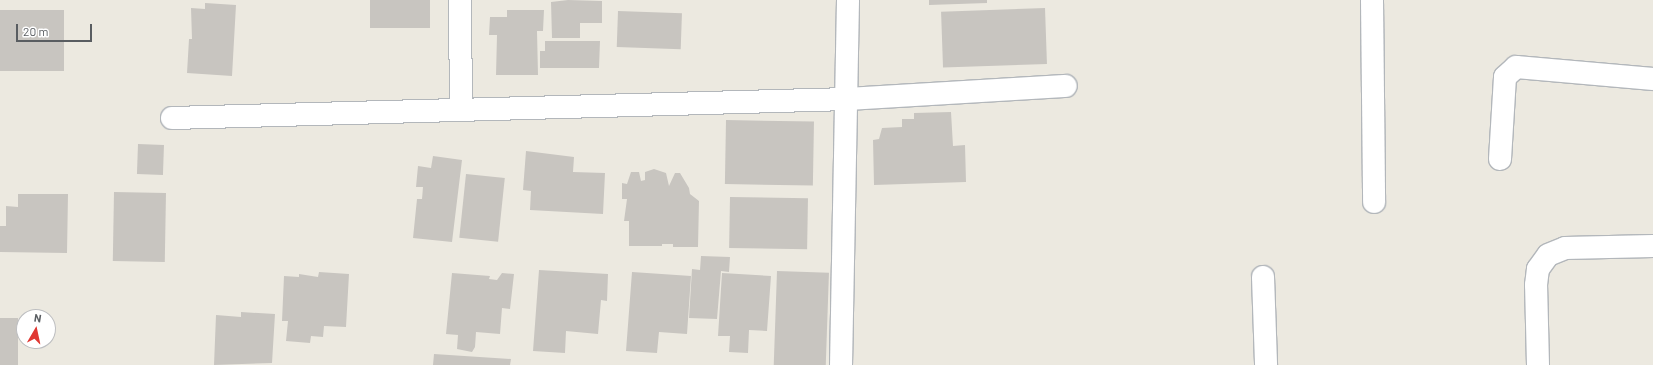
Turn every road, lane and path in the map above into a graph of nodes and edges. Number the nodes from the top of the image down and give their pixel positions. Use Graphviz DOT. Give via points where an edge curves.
graph roads {
  1 [pos="460,0"];
  2 [pos="848,0"];
  3 [pos="1372,0"];
  4 [pos="1653,79"];
  5 [pos="1066,86"];
  6 [pos="846,99"];
  7 [pos="461,110"];
  8 [pos="172,118"];
  9 [pos="1500,159"];
  10 [pos="1374,202"];
  11 [pos="1653,246"];
  12 [pos="1263,277"];
  13 [pos="841,365"];
  14 [pos="1266,365"];
  15 [pos="1538,365"];
  1 -- 7 [label="street"];
  2 -- 6 [label="street"];
  3 -- 10 [label="street"];
  4 -- 9 [label="street" via="1516,67 1505,77"];
  5 -- 6 [label="street"];
  6 -- 7 [label="street"];
  6 -- 13 [label="street"];
  7 -- 8 [label="street"];
  11 -- 15 [label="street" via="1572,248 1548,255 1538,269 1536,285"];
  12 -- 14 [label="street"];
}
